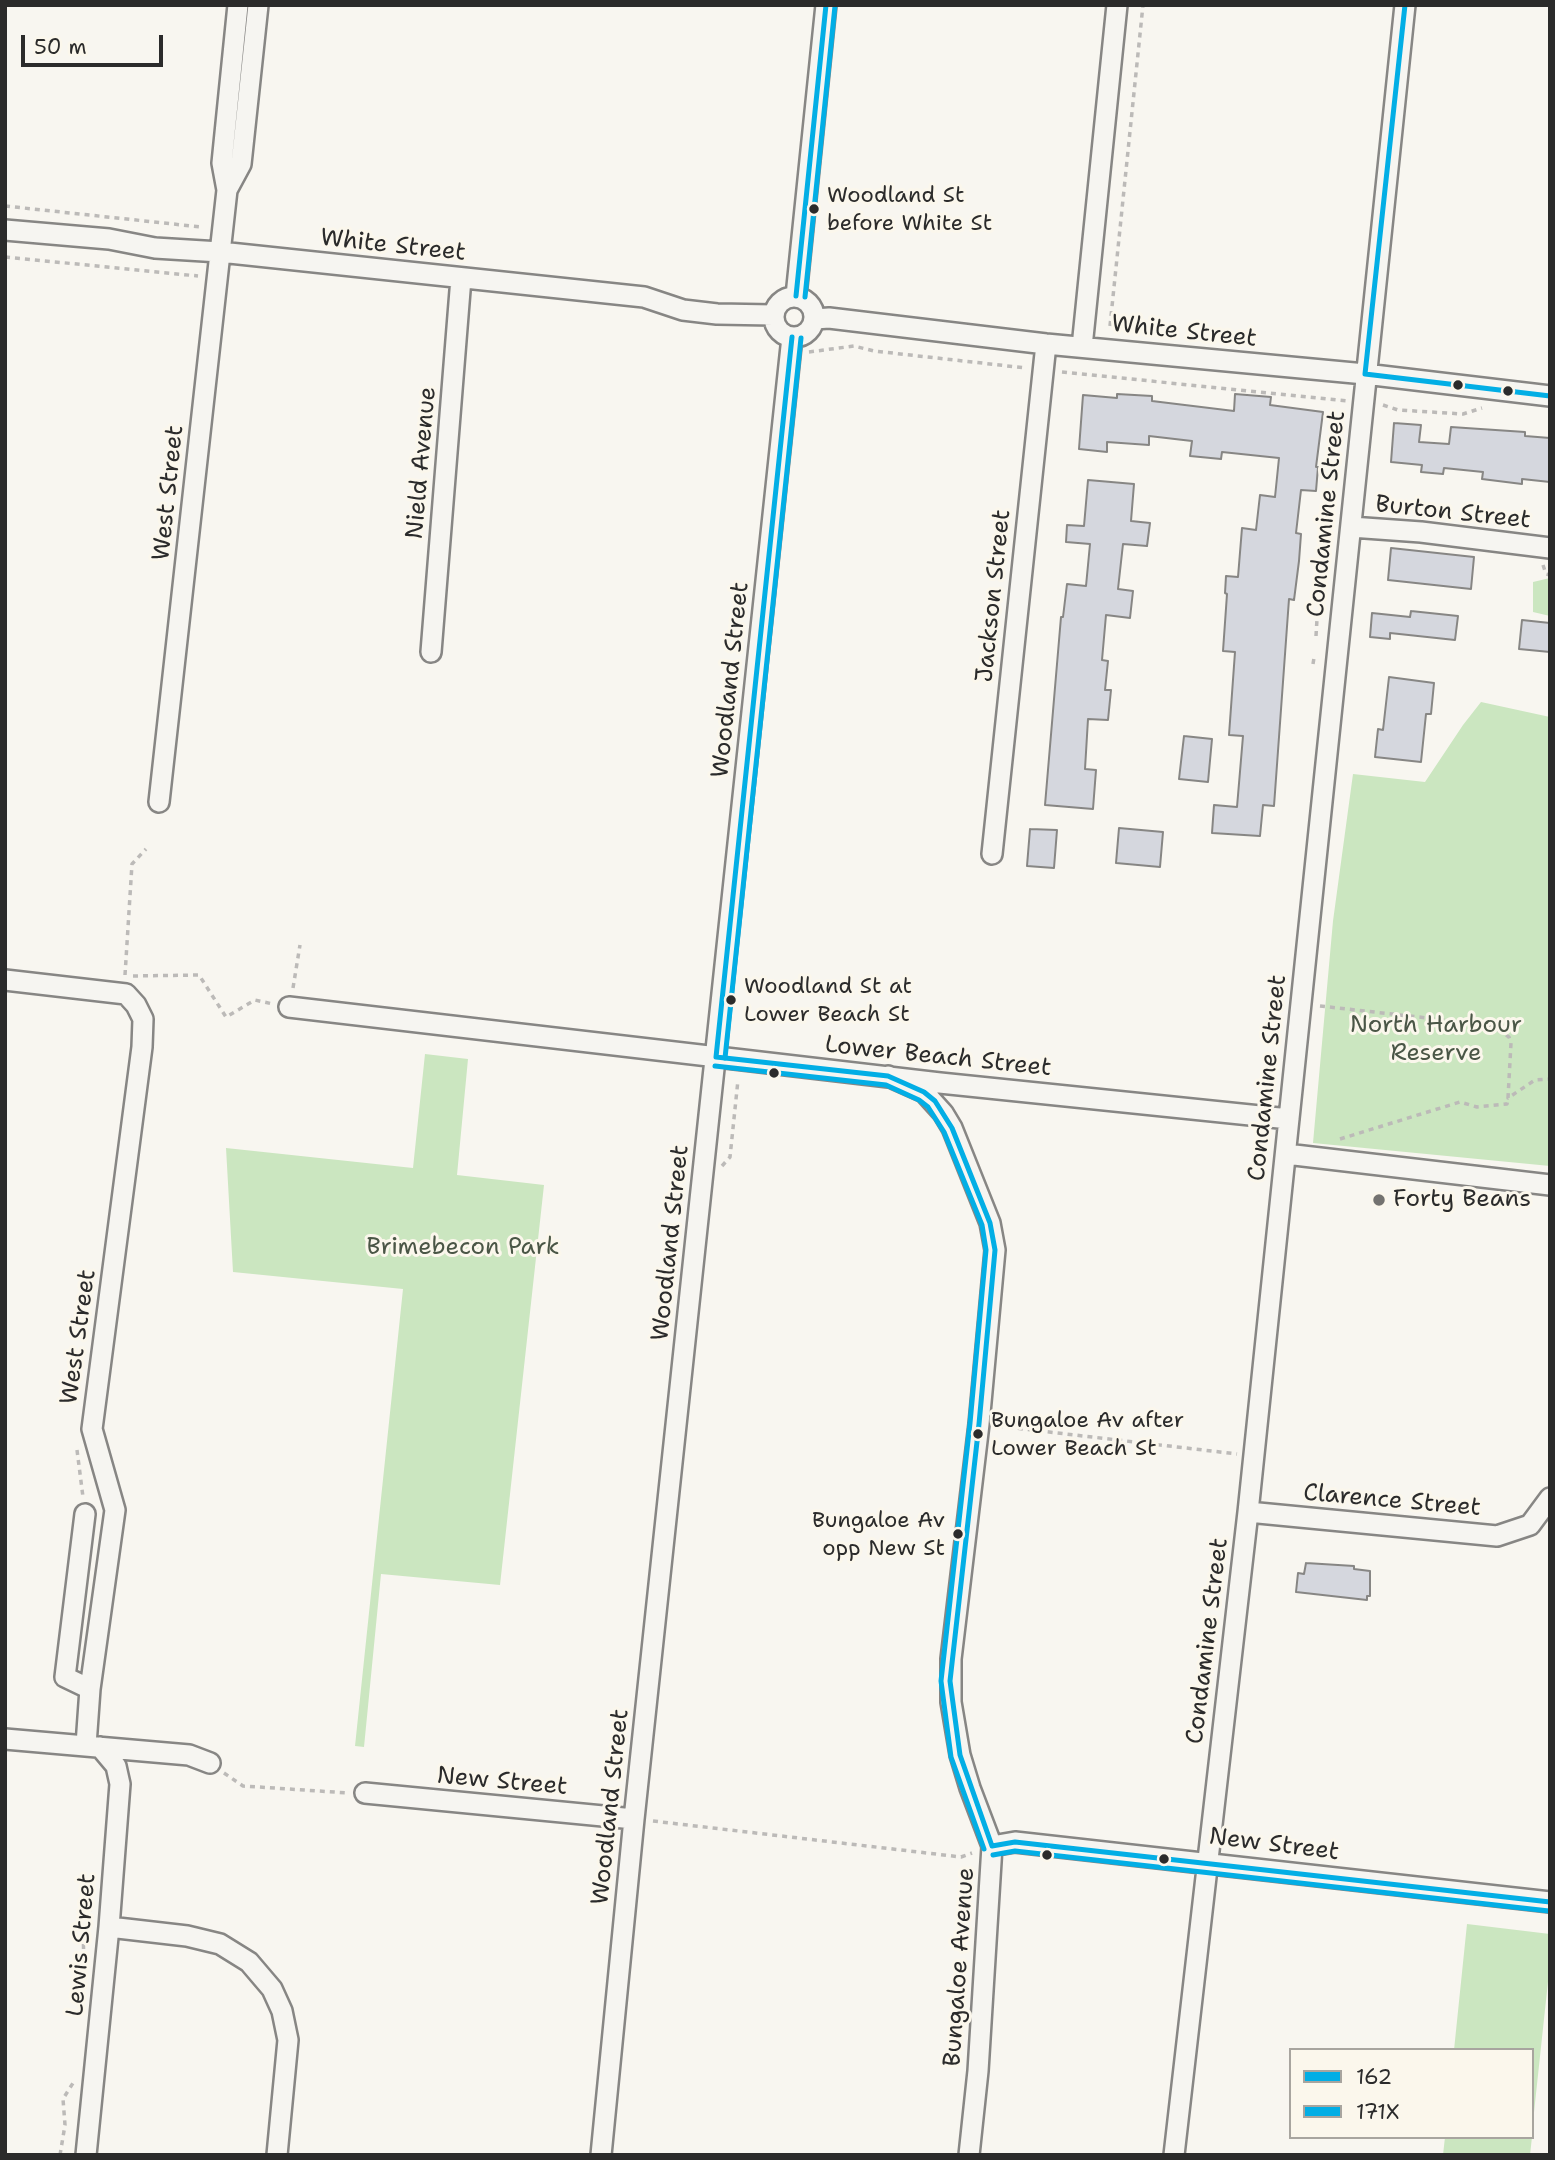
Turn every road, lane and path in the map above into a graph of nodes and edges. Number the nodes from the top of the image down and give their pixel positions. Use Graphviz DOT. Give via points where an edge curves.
graph roads {
  1 [pos="238,5"];
  2 [pos="258,5"];
  3 [pos="826,5"];
  4 [pos="1117,5"];
  5 [pos="1143,5"];
  6 [pos="1405,5"];
  7 [pos="227,190"];
  8 [pos="5,206"];
  9 [pos="201,227"];
  10 [pos="5,230"];
  11 [pos="220,252"];
  12 [pos="5,257"];
  13 [pos="196,276"];
  14 [pos="461,278"];
  15 [pos="796,296"];
  16 [pos="773,315"];
  17 [pos="815,319"];
  18 [pos="1110,326"];
  19 [pos="1046,344"];
  20 [pos="799,345"];
  21 [pos="1082,347"];
  22 [pos="1027,368"];
  23 [pos="1056,372"];
  24 [pos="1366,374"];
  25 [pos="1550,396"];
  26 [pos="1349,401"];
  27 [pos="1379,404"];
  28 [pos="1485,407"];
  29 [pos="1327,521"];
  30 [pos="1350,527"];
  31 [pos="1326,533"];
  32 [pos="1550,548"];
  33 [pos="1324,552"];
  34 [pos="1323,563"];
  35 [pos="1322,580"];
  36 [pos="1321,587"];
  37 [pos="1317,619"];
  38 [pos="1316,636"];
  39 [pos="431,652"];
  40 [pos="1314,658"];
  41 [pos="1313,664"];
  42 [pos="159,802"];
  43 [pos="146,849"];
  44 [pos="992,854"];
  45 [pos="300,945"];
  46 [pos="5,981"];
  47 [pos="125,985"];
  48 [pos="1318,1005"];
  49 [pos="289,1007"];
  50 [pos="716,1057"];
  51 [pos="888,1076"];
  52 [pos="1550,1079"];
  53 [pos="1508,1098"];
  54 [pos="1289,1119"];
  55 [pos="1333,1139"];
  56 [pos="1286,1154"];
  57 [pos="1550,1185"];
  58 [pos="979,1424"];
  59 [pos="75,1440"];
  60 [pos="1254,1456"];
  61 [pos="1550,1498"];
  62 [pos="1248,1512"];
  63 [pos="85,1514"];
  64 [pos="90,1689"];
  65 [pos="5,1739"];
  66 [pos="93,1746"];
  67 [pos="210,1763"];
  68 [pos="365,1793"];
  69 [pos="634,1819"];
  70 [pos="992,1846"];
  71 [pos="1208,1862"];
  72 [pos="92,1896"];
  73 [pos="1550,1902"];
  74 [pos="109,1927"];
  75 [pos="85,1979"];
  76 [pos="76,2079"];
  77 [pos="60,2155"];
  78 [pos="86,2155"];
  79 [pos="277,2155"];
  80 [pos="601,2155"];
  81 [pos="970,2155"];
  82 [pos="1174,2155"];
  1 -- 7 [label="street, West Street" via="222,163"];
  2 -- 7 [label="street, West Street" via="241,164"];
  3 -- 15 [label="street"];
  4 -- 21 [label="street"];
  5 -- 18 [label="path"];
  6 -- 24 [label="street, Condamine Street"];
  7 -- 11 [label="street, West Street"];
  8 -- 9 [label="path"];
  10 -- 11 [label="street, White Street"];
  11 -- 14 [label="street, White Street"];
  11 -- 42 [label="street, West Street"];
  12 -- 13 [label="path"];
  14 -- 16 [label="street, White Street" via="644,298 683,310"];
  14 -- 39 [label="street, Nield Avenue"];
  15 -- 16 [label="street" via="779,303"];
  15 -- 17 [label="street" via="810,304"];
  16 -- 20 [label="street" via="780,332"];
  17 -- 19 [label="street, White Street"];
  17 -- 20 [label="street"];
  19 -- 21 [label="street, White Street"];
  19 -- 44 [label="street, Jackson Street"];
  20 -- 22 [label="path" via="854,346"];
  20 -- 50 [label="street, Woodland Street"];
  21 -- 24 [label="street, White Street"];
  23 -- 26 [label="path"];
  24 -- 25 [label="street, White Street"];
  24 -- 30 [label="street, Condamine Street"];
  27 -- 28 [label="path" via="1398,410 1463,414"];
  29 -- 31 [label="path"];
  30 -- 32 [label="street, Burton Street"];
  30 -- 54 [label="street, Condamine Street"];
  33 -- 34 [label="path"];
  35 -- 36 [label="path"];
  37 -- 38 [label="path"];
  40 -- 41 [label="path"];
  43 -- 47 [label="path" via="132,864"];
  45 -- 49 [label="path"];
  46 -- 47 [label="street"];
  47 -- 49 [label="path" via="199,975 226,1017 254,1000"];
  47 -- 64 [label="street, West Street" via="143,1019 142,1047 92,1429 115,1510"];
  48 -- 53 [label="path" via="1490,1025 1511,1043"];
  49 -- 50 [label="street, Lower Beach Street"];
  50 -- 51 [label="street, Lower Beach Street"];
  50 -- 69 [label="street, Woodland Street"];
  51 -- 54 [label="street, Lower Beach Street"];
  51 -- 58 [label="street, Bungaloe Avenue" via="924,1092 943,1113 990,1223 995,1250"];
  52 -- 53 [label="path" via="1535,1080"];
  53 -- 55 [label="path" via="1507,1104 1477,1107 1460,1102 1343,1140"];
  54 -- 56 [label="street, Condamine Street"];
  56 -- 57 [label="street"];
  56 -- 60 [label="street, Condamine Street"];
  58 -- 60 [label="path"];
  58 -- 70 [label="street, Bungaloe Avenue" via="950,1681 960,1755"];
  59 -- 63 [label="path"];
  60 -- 62 [label="street, Condamine Street"];
  61 -- 62 [label="street, Clarence Street" via="1530,1525 1497,1536"];
  62 -- 71 [label="street, Condamine Street"];
  63 -- 64 [label="street" via="65,1677"];
  64 -- 66 [label="street, West Street"];
  65 -- 66 [label="street"];
  66 -- 67 [label="street" via="189,1755"];
  66 -- 74 [label="street, Lewis Street" via="116,1766 120,1784"];
  67 -- 68 [label="path" via="243,1786"];
  68 -- 69 [label="street, New Street"];
  69 -- 70 [label="path" via="961,1857"];
  69 -- 80 [label="street, Woodland Street"];
  70 -- 71 [label="street, New Street" via="1015,1842"];
  70 -- 81 [label="street, Bungaloe Avenue"];
  71 -- 73 [label="street, New Street"];
  71 -- 82 [label="street, Condamine Street"];
  72 -- 75 [label="path" via="83,1925"];
  74 -- 78 [label="street, Lewis Street"];
  74 -- 79 [label="street" via="220,1944 249,1962 272,1989 288,2040"];
  76 -- 77 [label="path" via="63,2099"];
}
